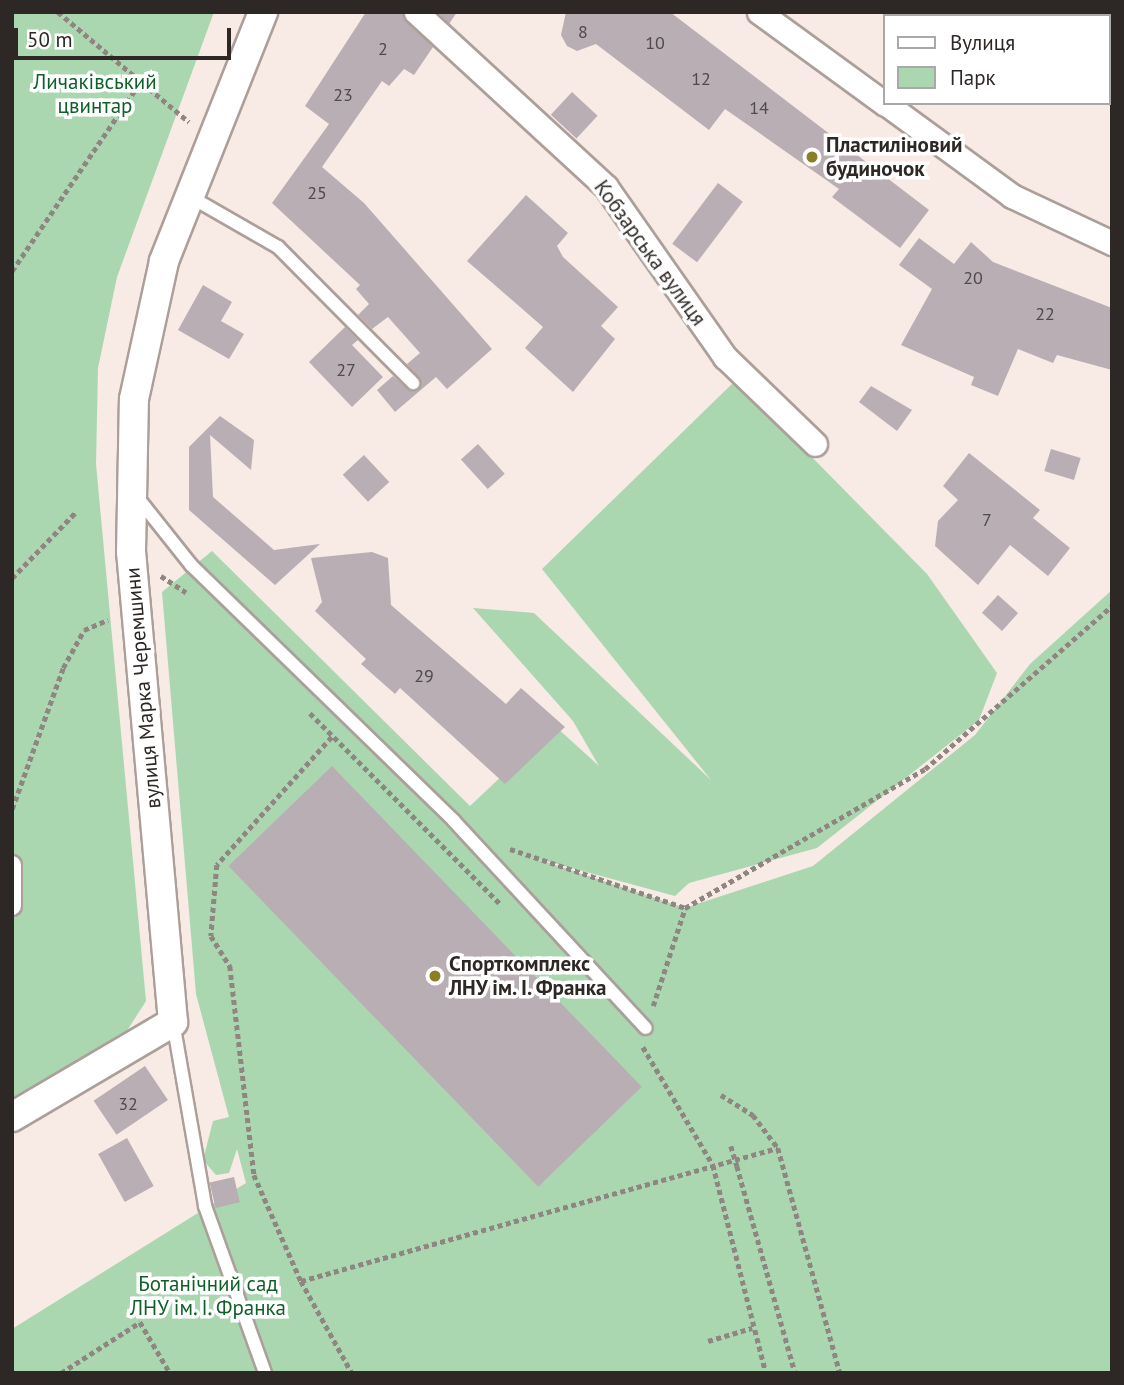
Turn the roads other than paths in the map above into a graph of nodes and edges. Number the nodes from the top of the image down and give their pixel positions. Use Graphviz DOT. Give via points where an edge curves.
graph roads {
  1 [pos="263,12"];
  2 [pos="416,12"];
  3 [pos="759,12"];
  4 [pos="883,102"];
  5 [pos="887,105"];
  6 [pos="189,195"];
  7 [pos="1112,243"];
  8 [pos="413,383"];
  9 [pos="815,444"];
  10 [pos="131,487"];
  11 [pos="12,865"];
  12 [pos="12,906"];
  13 [pos="173,1022"];
  14 [pos="646,1028"];
  15 [pos="12,1117"];
  16 [pos="265,1373"];
  1 -- 6 [label="street, вулиця Марка Черемшини"];
  2 -- 9 [label="street, Кобзарська вулиця" via="606,187 725,357"];
  3 -- 4 [label="street"];
  5 -- 7 [label="street" via="1012,196"];
  6 -- 8 [label="lane" via="278,247"];
  6 -- 10 [label="street, вулиця Марка Черемшини" via="140,349"];
  10 -- 13 [label="street, вулиця Марка Черемшини" via="135,609"];
  10 -- 14 [label="lane" via="191,565 454,821"];
  11 -- 12 [label="street"];
  13 -- 15 [label="street"];
  13 -- 16 [label="lane, вулиця Марка Черемшини" via="205,1206"];
}
